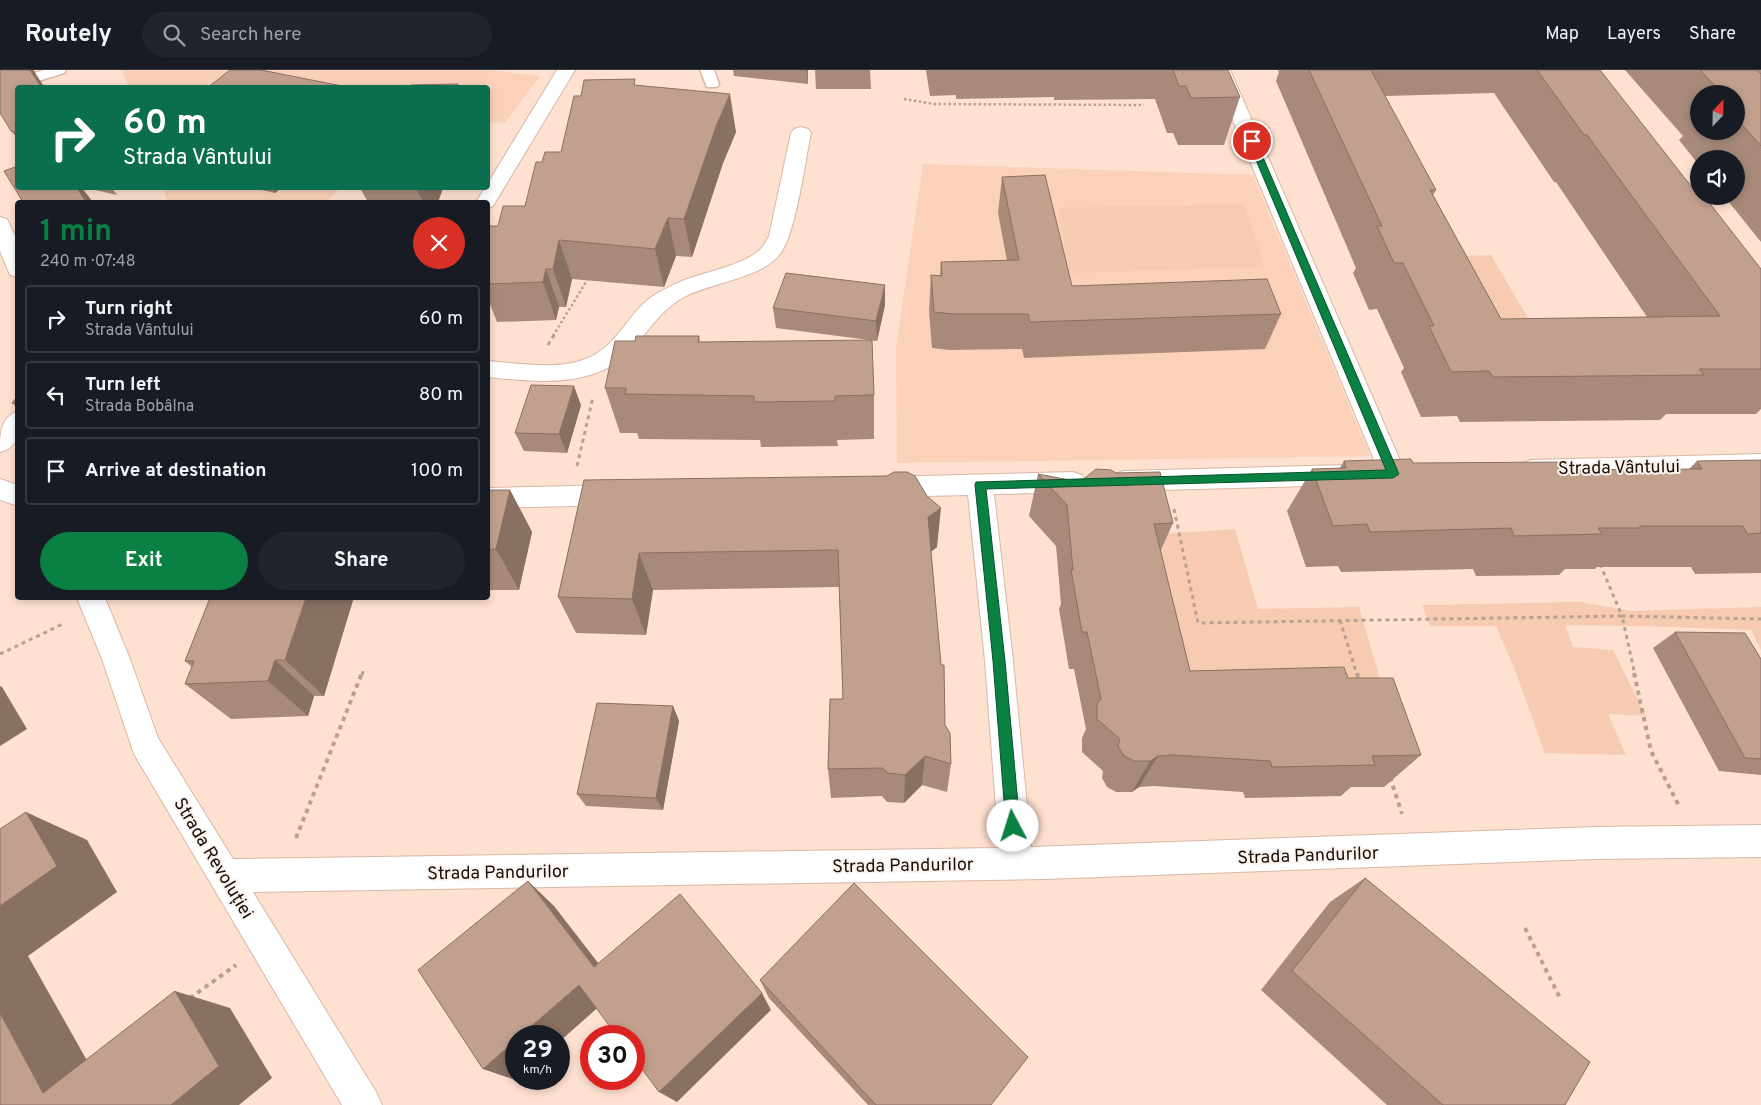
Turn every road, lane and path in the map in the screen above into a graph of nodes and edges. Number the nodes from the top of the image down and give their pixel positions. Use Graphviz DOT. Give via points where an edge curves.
graph roads {
  1 [pos="59,70"];
  2 [pos="566,70"];
  3 [pos="1222,70"];
  4 [pos="0,89"];
  5 [pos="904,98"];
  6 [pos="1144,105"];
  7 [pos="801,133"];
  8 [pos="487,200"];
  9 [pos="0,224"];
  10 [pos="15,262"];
  11 [pos="592,272"];
  12 [pos="601,362"];
  13 [pos="490,369"];
  14 [pos="532,372"];
  15 [pos="15,424"];
  16 [pos="0,443"];
  17 [pos="1761,464"];
  18 [pos="1510,470"];
  19 [pos="1168,480"];
  20 [pos="980,485"];
  21 [pos="860,488"];
  22 [pos="0,489"];
  23 [pos="640,494"];
  24 [pos="15,495"];
  25 [pos="570,496"];
  26 [pos="490,498"];
  27 [pos="1596,555"];
  28 [pos="92,603"];
  29 [pos="1622,616"];
  30 [pos="1761,619"];
  31 [pos="1340,620"];
  32 [pos="0,654"];
  33 [pos="364,669"];
  34 [pos="1360,685"];
  35 [pos="1387,768"];
  36 [pos="1761,841"];
  37 [pos="1698,842"];
  38 [pos="1414,851"];
  39 [pos="1016,863"];
  40 [pos="226,876"];
  41 [pos="280,876"];
  42 [pos="1525,928"];
  43 [pos="265,944"];
  44 [pos="1560,998"];
  45 [pos="186,1001"];
  46 [pos="363,1105"];
  1 -- 4 [label="lane"];
  2 -- 8 [label="street"];
  3 -- 19 [label="street" via="1403,473"];
  5 -- 6 [label="path" via="934,104"];
  7 -- 12 [label="street" via="782,222 772,250 759,260 704,280 657,304 626,343"];
  9 -- 10 [label="street"];
  11 -- 14 [label="path"];
  12 -- 14 [label="street" via="572,371"];
  12 -- 25 [label="path"];
  13 -- 14 [label="street"];
  15 -- 16 [label="street"];
  17 -- 18 [label="street, Strada Vântului"];
  19 -- 20 [label="street"];
  19 -- 31 [label="path" via="1198,623"];
  20 -- 21 [label="street"];
  20 -- 39 [label="street"];
  22 -- 24 [label="street"];
  23 -- 25 [label="street"];
  25 -- 26 [label="street"];
  27 -- 29 [label="path"];
  28 -- 32 [label="path"];
  28 -- 40 [label="street, Strada Revoluției" via="116,659 145,744"];
  29 -- 30 [label="path"];
  29 -- 31 [label="path"];
  29 -- 37 [label="path" via="1650,750"];
  31 -- 34 [label="path"];
  33 -- 41 [label="path"];
  35 -- 38 [label="path"];
  36 -- 37 [label="street, Strada Pandurilor"];
  37 -- 38 [label="street, Strada Pandurilor"];
  38 -- 39 [label="street, Strada Pandurilor"];
  39 -- 41 [label="street, Strada Pandurilor"];
  40 -- 41 [label="street, Strada Pandurilor"];
  40 -- 43 [label="street, Strada Revoluției"];
  42 -- 44 [label="path"];
  43 -- 45 [label="path"];
  43 -- 46 [label="street, Strada Revoluției"];
}
